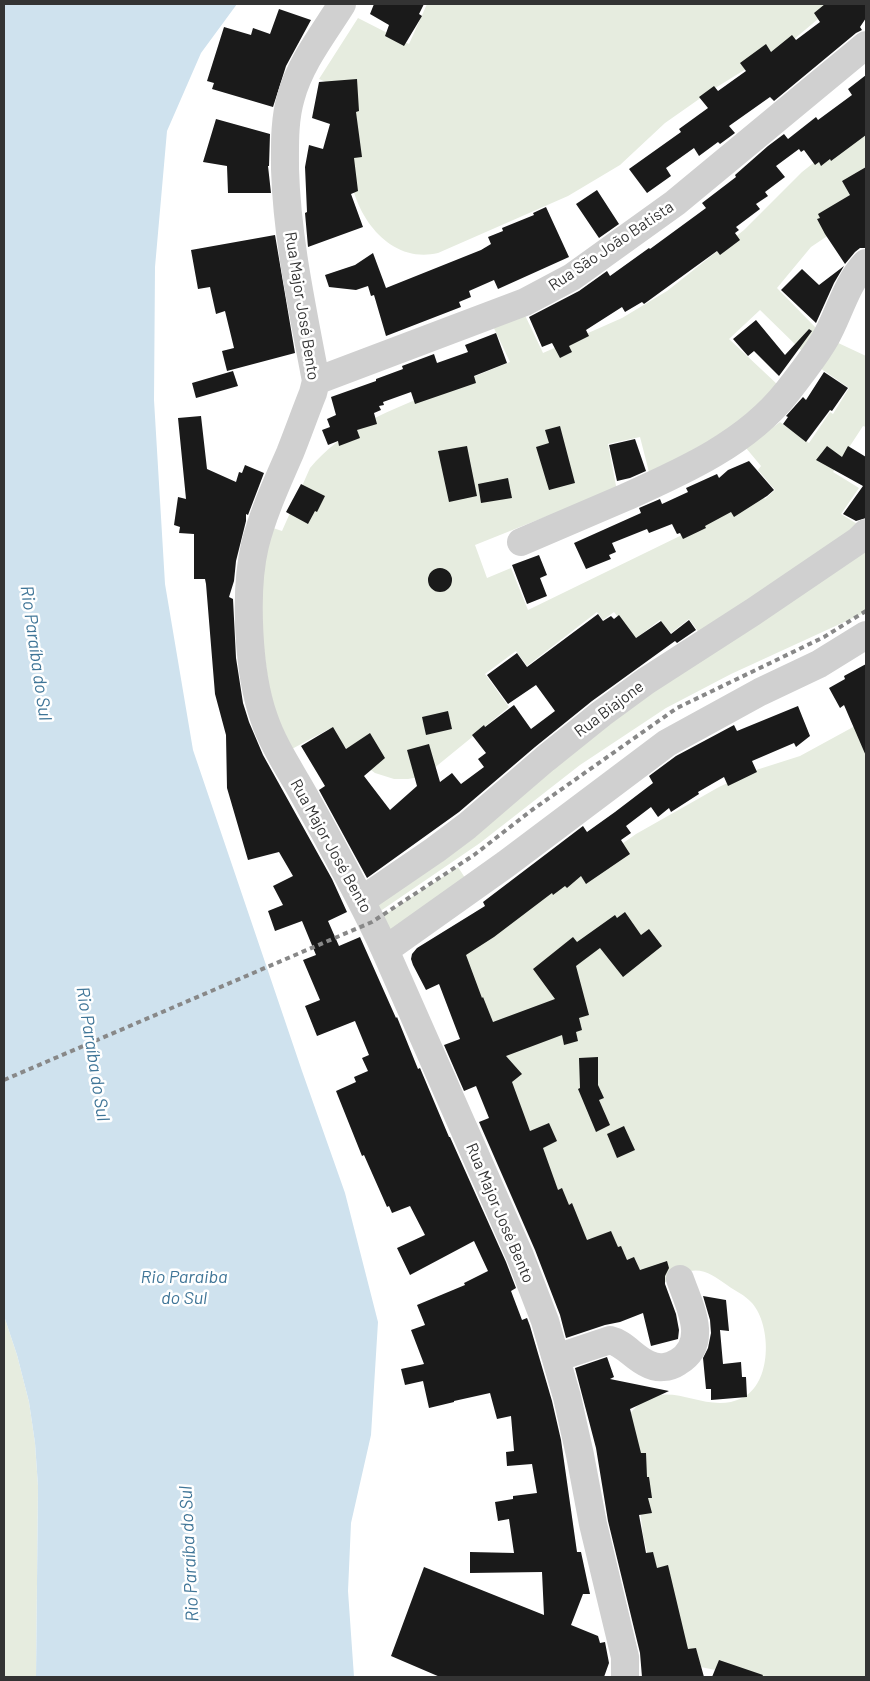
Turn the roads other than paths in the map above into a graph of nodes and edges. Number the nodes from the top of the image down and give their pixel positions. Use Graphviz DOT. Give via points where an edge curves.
graph roads {
  1 [pos="342,4"];
  2 [pos="866,45"];
  3 [pos="866,262"];
  4 [pos="316,381"];
  5 [pos="866,532"];
  6 [pos="521,542"];
  7 [pos="866,636"];
  8 [pos="362,900"];
  9 [pos="385,950"];
  10 [pos="680,1279"];
  11 [pos="556,1358"];
  12 [pos="625,1677"];
  1 -- 4 [label="street, Rua Major José Bento" via="301,72 287,118 286,202"];
  2 -- 4 [label="street, Rua São João Batista" via="675,203 572,277 525,302"];
  3 -- 6 [label="street" via="811,361 785,394 754,425 728,445 672,476"];
  4 -- 8 [label="street, Rua Major José Bento" via="255,545 251,579 251,648 255,686 265,721"];
  5 -- 8 [label="street, Rua Biajone" via="753,612 646,681 545,759 467,826"];
  7 -- 9 [label="street" via="667,743"];
  8 -- 9 [label="street, Rua Major José Bento"];
  9 -- 11 [label="street, Rua Major José Bento" via="520,1256"];
  10 -- 11 [label="street" via="696,1334 691,1350 679,1362 654,1367 610,1340"];
  11 -- 12 [label="street, Rua Major José Bento" via="570,1406 624,1658"];
}
